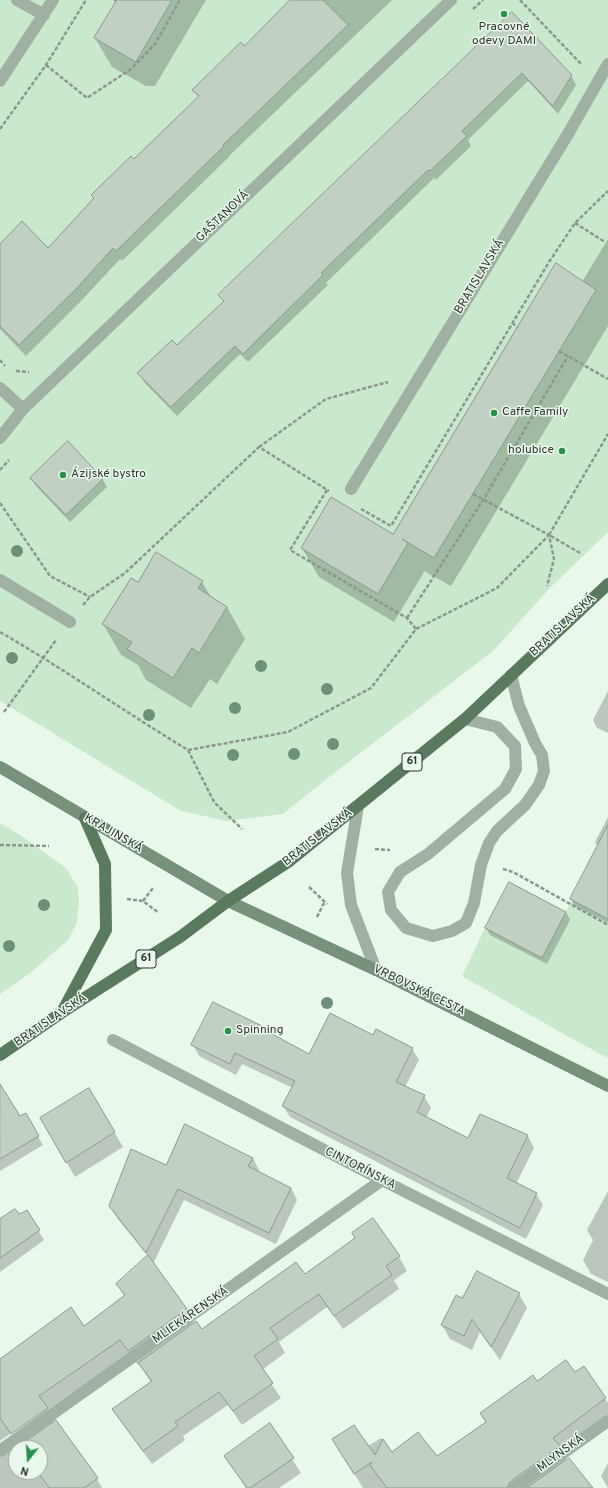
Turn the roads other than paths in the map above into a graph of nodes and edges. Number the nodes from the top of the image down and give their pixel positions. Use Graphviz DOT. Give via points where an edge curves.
graph roads {
  1 [pos="17,0"];
  2 [pos="53,0"];
  3 [pos="451,0"];
  4 [pos="44,16"];
  5 [pos="608,64"];
  6 [pos="0,81"];
  7 [pos="0,388"];
  8 [pos="23,409"];
  9 [pos="0,438"];
  10 [pos="350,489"];
  11 [pos="0,580"];
  12 [pos="608,584"];
  13 [pos="70,622"];
  14 [pos="511,675"];
  15 [pos="466,718"];
  16 [pos="0,767"];
  17 [pos="358,806"];
  18 [pos="85,818"];
  19 [pos="228,901"];
  20 [pos="376,970"];
  21 [pos="62,1013"];
  22 [pos="113,1040"];
  23 [pos="0,1055"];
  24 [pos="608,1086"];
  25 [pos="382,1180"];
  26 [pos="608,1294"];
  27 [pos="608,1421"];
  28 [pos="0,1451"];
  29 [pos="514,1488"];
  1 -- 4 [label="street"];
  2 -- 4 [label="street"];
  3 -- 8 [label="street, GAŠTANOVÁ"];
  4 -- 6 [label="street"];
  5 -- 10 [label="street, BRATISLAVSKÁ" via="568,134"];
  7 -- 8 [label="street"];
  8 -- 9 [label="street, GAŠTANOVÁ"];
  11 -- 13 [label="street"];
  12 -- 14 [label="main road, BRATISLAVSKÁ / 61"];
  14 -- 15 [label="main road, BRATISLAVSKÁ / 61"];
  14 -- 15 [label="street" via="519,706 542,755 544,771 540,785 489,843 481,865 474,903 466,923 452,931 433,936 406,928 392,910 388,892 400,872 428,854 505,789 516,770 515,746 497,727"];
  15 -- 17 [label="main road, BRATISLAVSKÁ / 61"];
  16 -- 18 [label="main road, KRAJINSKÁ"];
  17 -- 19 [label="main road, BRATISLAVSKÁ / 61" via="288,862"];
  17 -- 20 [label="street" via="347,873 351,905"];
  18 -- 19 [label="main road, KRAJINSKÁ"];
  18 -- 21 [label="main road" via="105,864 106,930"];
  19 -- 20 [label="main road, VRBOVSKÁ CESTA"];
  19 -- 21 [label="main road, BRATISLAVSKÁ / 61" via="180,937"];
  20 -- 24 [label="main road, VRBOVSKÁ CESTA"];
  21 -- 23 [label="main road, BRATISLAVSKÁ / 61"];
  22 -- 25 [label="street, CINTORÍNSKA"];
  25 -- 26 [label="street, CINTORÍNSKA"];
  25 -- 28 [label="street, MLIEKÁRENSKÁ"];
  27 -- 29 [label="street, MLYNSKÁ"];
}
